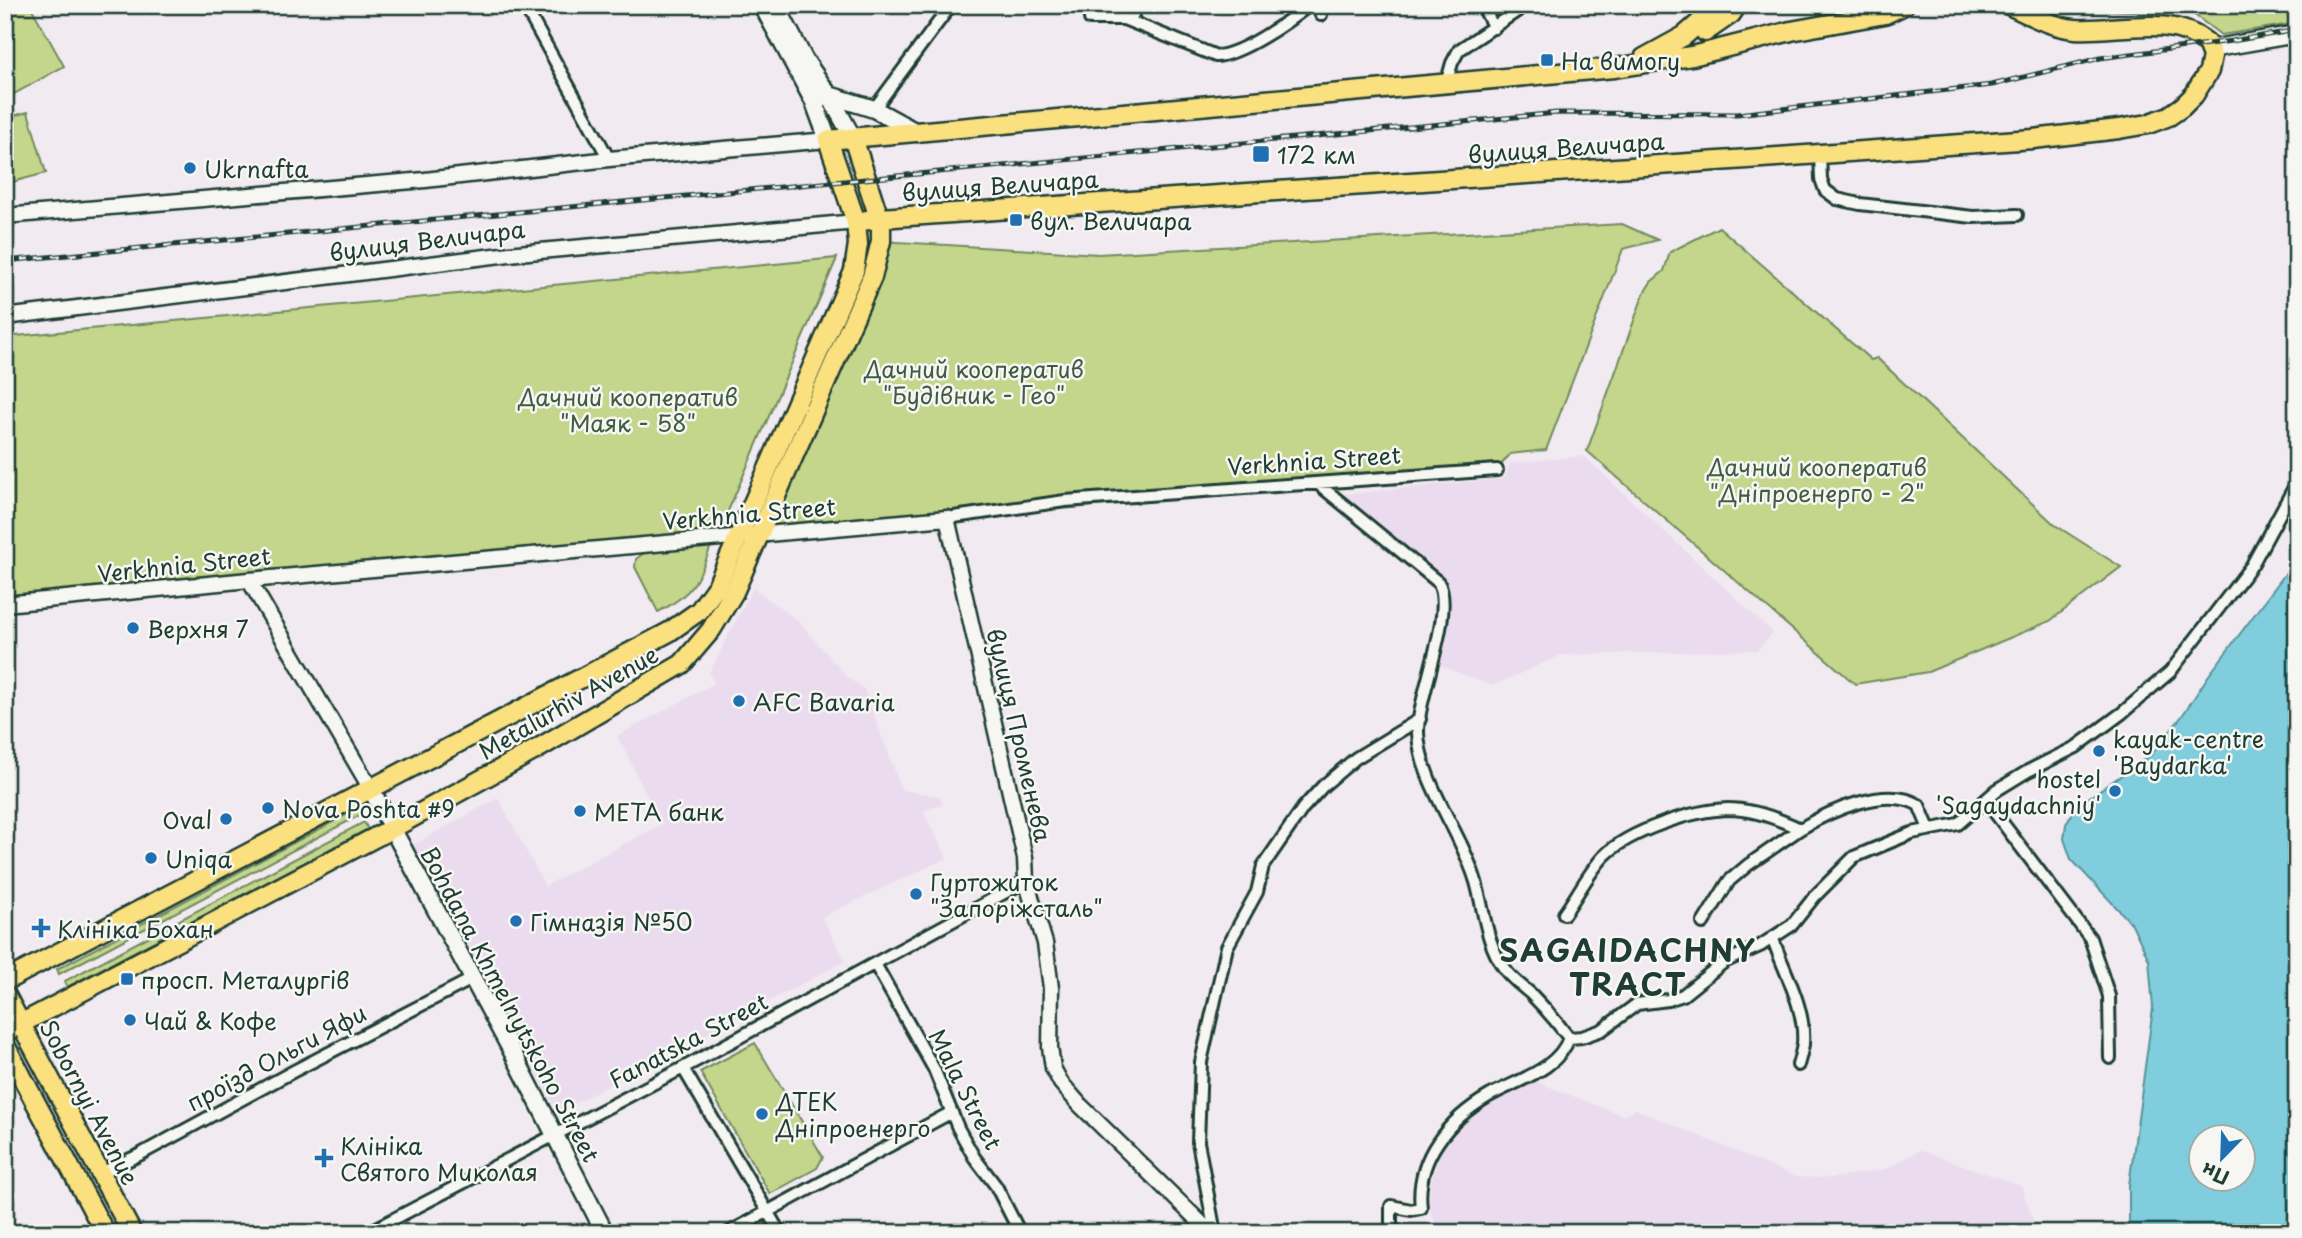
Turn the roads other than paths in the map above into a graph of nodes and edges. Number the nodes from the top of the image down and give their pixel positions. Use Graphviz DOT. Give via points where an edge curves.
graph roads {
  1 [pos="524,5"];
  2 [pos="762,5"];
  3 [pos="776,5"];
  4 [pos="951,5"];
  5 [pos="1137,5"];
  6 [pos="1309,5"];
  7 [pos="1482,5"];
  8 [pos="1526,5"];
  9 [pos="1720,5"];
  10 [pos="1737,5"];
  11 [pos="1904,5"];
  12 [pos="2009,5"];
  13 [pos="1090,19"];
  14 [pos="1130,21"];
  15 [pos="1494,28"];
  16 [pos="2297,34"];
  17 [pos="2216,48"];
  18 [pos="1653,53"];
  19 [pos="1614,68"];
  20 [pos="1446,84"];
  21 [pos="822,99"];
  22 [pos="874,108"];
  23 [pos="918,133"];
  24 [pos="853,138"];
  25 [pos="828,140"];
  26 [pos="1820,154"];
  27 [pos="610,159"];
  28 [pos="2017,215"];
  29 [pos="5,216"];
  30 [pos="880,218"];
  31 [pos="856,222"];
  32 [pos="5,317"];
  33 [pos="1497,470"];
  34 [pos="2297,482"];
  35 [pos="1317,483"];
  36 [pos="947,518"];
  37 [pos="758,536"];
  38 [pos="737,538"];
  39 [pos="249,580"];
  40 [pos="5,604"];
  41 [pos="669,632"];
  42 [pos="687,657"];
  43 [pos="1420,719"];
  44 [pos="371,789"];
  45 [pos="1986,801"];
  46 [pos="393,828"];
  47 [pos="1800,829"];
  48 [pos="1929,829"];
  49 [pos="1026,881"];
  50 [pos="1564,914"];
  51 [pos="1703,923"];
  52 [pos="1773,939"];
  53 [pos="875,964"];
  54 [pos="472,978"];
  55 [pos="5,981"];
  56 [pos="5,994"];
  57 [pos="13,1028"];
  58 [pos="1569,1038"];
  59 [pos="5,1045"];
  60 [pos="2110,1058"];
  61 [pos="1798,1065"];
  62 [pos="683,1068"];
  63 [pos="952,1112"];
  64 [pos="554,1135"];
  65 [pos="101,1172"];
  66 [pos="768,1211"];
  67 [pos="105,1233"];
  68 [pos="132,1233"];
  69 [pos="367,1233"];
  70 [pos="606,1233"];
  71 [pos="728,1233"];
  72 [pos="780,1233"];
  73 [pos="1020,1233"];
  74 [pos="1213,1233"];
  75 [pos="1391,1233"];
  1 -- 27 [label="street"];
  2 -- 21 [label="main road"];
  3 -- 21 [label="main road"];
  4 -- 22 [label="street"];
  5 -- 14 [label="street"];
  6 -- 14 [label="street" via="1228,55 1216,56"];
  7 -- 15 [label="street"];
  8 -- 15 [label="street"];
  9 -- 18 [label="main road" via="1684,36"];
  10 -- 18 [label="main road" via="1691,42"];
  11 -- 19 [label="main road" via="1692,56"];
  12 -- 17 [label="main road" via="2072,29 2177,29"];
  13 -- 14 [label="street"];
  15 -- 20 [label="street" via="1459,50"];
  16 -- 17 [label="main road"];
  17 -- 26 [label="main road, вулиця Величара" via="2194,95 2169,116 2148,124 2032,139"];
  18 -- 19 [label="main road"];
  19 -- 20 [label="main road"];
  20 -- 23 [label="main road"];
  21 -- 22 [label="main road"];
  21 -- 24 [label="main road"];
  21 -- 25 [label="main road"];
  22 -- 23 [label="main road"];
  23 -- 24 [label="main road"];
  24 -- 25 [label="main road"];
  24 -- 30 [label="main road, Metalurhiv Avenue"];
  25 -- 27 [label="street"];
  25 -- 31 [label="main road, Metalurhiv Avenue"];
  26 -- 28 [label="street" via="1825,190 1837,199 1973,217"];
  26 -- 30 [label="main road, вулиця Величара"];
  27 -- 29 [label="street" via="425,180"];
  30 -- 31 [label="main road, вулиця Величара"];
  30 -- 37 [label="main road, Metalurhiv Avenue" via="881,241 872,277"];
  31 -- 32 [label="street, вулиця Величара" via="518,253"];
  31 -- 38 [label="main road, Metalurhiv Avenue" via="854,271"];
  33 -- 35 [label="street, Verkhnia Street"];
  34 -- 45 [label="street" via="2252,565 2170,672 2076,747 2028,771"];
  35 -- 36 [label="street, Verkhnia Street" via="1065,502"];
  35 -- 43 [label="street" via="1442,587 1442,610"];
  36 -- 37 [label="street, Verkhnia Street"];
  36 -- 49 [label="street, вулиця Променева" via="1025,858"];
  37 -- 38 [label="street, Verkhnia Street"];
  37 -- 42 [label="main road, Metalurhiv Avenue" via="734,592 711,630"];
  38 -- 39 [label="street, Verkhnia Street"];
  38 -- 41 [label="main road, Metalurhiv Avenue" via="717,586 698,611"];
  39 -- 40 [label="street, Verkhnia Street"];
  39 -- 44 [label="street, Bohdana Khmelnytskoho Street"];
  41 -- 42 [label="main road"];
  41 -- 44 [label="main road, Metalurhiv Avenue"];
  42 -- 46 [label="main road, Metalurhiv Avenue" via="537,749"];
  43 -- 58 [label="street" via="1421,757 1465,850 1503,968 1552,1014"];
  43 -- 74 [label="street" via="1356,758 1303,808 1263,866 1256,892 1227,947 1201,1062 1198,1142"];
  44 -- 46 [label="main road, Bohdana Khmelnytskoho Street"];
  44 -- 55 [label="main road, Metalurhiv Avenue"];
  45 -- 48 [label="street" via="1958,824"];
  45 -- 60 [label="street" via="2090,938 2109,996"];
  46 -- 54 [label="main road, Bohdana Khmelnytskoho Street"];
  46 -- 57 [label="main road, Metalurhiv Avenue"];
  47 -- 48 [label="street" via="1875,798 1919,805"];
  47 -- 50 [label="street" via="1780,819 1730,809 1707,811 1646,830 1604,856"];
  47 -- 51 [label="street" via="1729,881"];
  48 -- 52 [label="street" via="1854,857 1792,925"];
  49 -- 53 [label="street, Fanatska Street"];
  49 -- 74 [label="street, вулиця Променева" via="1047,954 1053,1068 1080,1105"];
  52 -- 58 [label="street" via="1724,962 1683,995 1637,1004 1602,1030"];
  52 -- 61 [label="street" via="1801,1020 1803,1043"];
  53 -- 62 [label="street, Fanatska Street"];
  53 -- 63 [label="street, Mala Street" via="934,1069"];
  54 -- 64 [label="main road, Bohdana Khmelnytskoho Street"];
  54 -- 65 [label="street, проїзд Ольги Яфи"];
  56 -- 57 [label="main road, Sobornyi Avenue"];
  57 -- 65 [label="main road, Sobornyi Avenue"];
  58 -- 75 [label="street" via="1559,1057 1474,1106 1446,1133 1431,1150 1424,1168 1421,1208 1391,1206"];
  59 -- 67 [label="main road, Sobornyi Avenue"];
  62 -- 64 [label="street, Fanatska Street"];
  62 -- 66 [label="street"];
  63 -- 66 [label="street"];
  63 -- 73 [label="street, Mala Street"];
  64 -- 69 [label="street, Fanatska Street"];
  64 -- 70 [label="main road, Bohdana Khmelnytskoho Street"];
  65 -- 68 [label="main road, Sobornyi Avenue"];
  66 -- 71 [label="street"];
  66 -- 72 [label="street"];
}
